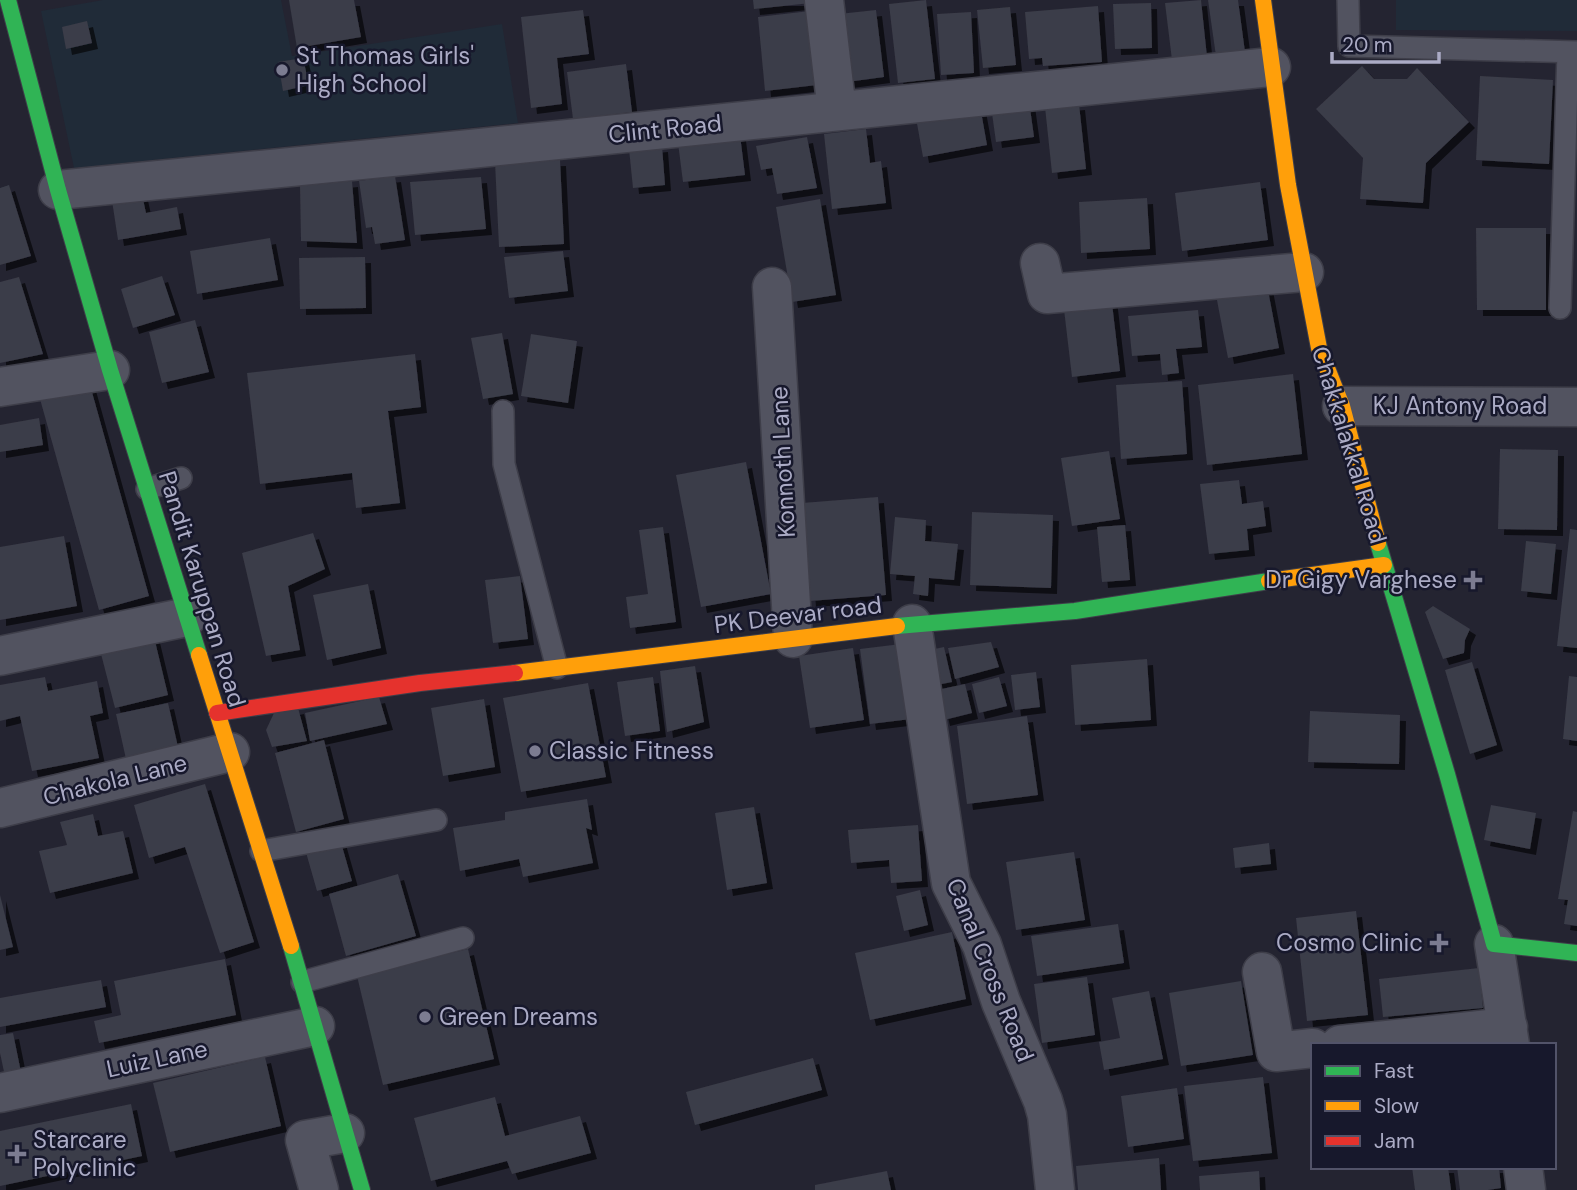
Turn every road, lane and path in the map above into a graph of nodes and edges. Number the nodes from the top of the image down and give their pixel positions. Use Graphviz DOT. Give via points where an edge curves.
graph roads {
  1 [pos="8,0"];
  2 [pos="824,0"];
  3 [pos="1263,0"];
  4 [pos="1348,0"];
  5 [pos="1572,52"];
  6 [pos="1271,67"];
  7 [pos="837,111"];
  8 [pos="58,190"];
  9 [pos="1040,264"];
  10 [pos="1304,272"];
  11 [pos="772,287"];
  12 [pos="1560,308"];
  13 [pos="110,370"];
  14 [pos="0,387"];
  15 [pos="1342,406"];
  16 [pos="1577,407"];
  17 [pos="503,411"];
  18 [pos="181,478"];
  19 [pos="147,489"];
  20 [pos="1384,565"];
  21 [pos="187,617"];
  22 [pos="912,624"];
  23 [pos="793,638"];
  24 [pos="0,656"];
  25 [pos="557,668"];
  26 [pos="217,713"];
  27 [pos="230,752"];
  28 [pos="0,808"];
  29 [pos="436,820"];
  30 [pos="261,851"];
  31 [pos="463,938"];
  32 [pos="1494,944"];
  33 [pos="1577,953"];
  34 [pos="1262,972"];
  35 [pos="302,982"];
  36 [pos="315,1026"];
  37 [pos="1509,1036"];
  38 [pos="1378,1043"];
  39 [pos="1311,1048"];
  40 [pos="0,1093"];
  41 [pos="345,1133"];
  42 [pos="1524,1169"];
  43 [pos="319,1190"];
  44 [pos="362,1190"];
  45 [pos="1055,1190"];
  46 [pos="1526,1190"];
  1 -- 8 [label="street, Pandit Karuppan Road"];
  2 -- 7 [label="street"];
  3 -- 6 [label="street, Chakkalakkal Road"];
  4 -- 5 [label="lane" via="1349,46"];
  5 -- 12 [label="lane"];
  6 -- 7 [label="street, Clint Road"];
  6 -- 10 [label="street, Chakkalakkal Road"];
  7 -- 8 [label="street, Clint Road"];
  8 -- 13 [label="street, Pandit Karuppan Road"];
  9 -- 10 [label="street" via="1047,294"];
  10 -- 15 [label="street, Chakkalakkal Road" via="1319,348"];
  11 -- 23 [label="street, Konnoth Lane"];
  13 -- 14 [label="street"];
  13 -- 19 [label="street, Pandit Karuppan Road"];
  15 -- 16 [label="street, KJ Antony Road"];
  15 -- 20 [label="street, Chakkalakkal Road"];
  17 -- 25 [label="lane" via="504,464"];
  18 -- 19 [label="lane"];
  19 -- 21 [label="street, Pandit Karuppan Road"];
  20 -- 22 [label="street, PK Deevar road" via="1075,611"];
  20 -- 32 [label="street, Chakkalakkal Road"];
  21 -- 24 [label="street"];
  21 -- 26 [label="street, Pandit Karuppan Road"];
  22 -- 23 [label="street, PK Deevar road"];
  22 -- 45 [label="street, Canal Cross Road" via="951,883 982,945 1043,1101"];
  23 -- 25 [label="street, PK Deevar road"];
  25 -- 26 [label="street, PK Deevar road"];
  26 -- 27 [label="street, Pandit Karuppan Road"];
  27 -- 28 [label="street, Chakola Lane"];
  27 -- 30 [label="street, Pandit Karuppan Road"];
  29 -- 30 [label="lane"];
  30 -- 35 [label="street, Pandit Karuppan Road"];
  31 -- 35 [label="lane"];
  32 -- 33 [label="street"];
  32 -- 37 [label="street, Chakkalakkal Road"];
  34 -- 39 [label="street" via="1276,1052"];
  35 -- 36 [label="street, Pandit Karuppan Road"];
  36 -- 40 [label="street, Luiz Lane"];
  36 -- 41 [label="street, Pandit Karuppan Road"];
  37 -- 38 [label="street"];
  41 -- 43 [label="street" via="305,1140"];
  41 -- 44 [label="street, Pandit Karuppan Road"];
  42 -- 46 [label="street"];
}
